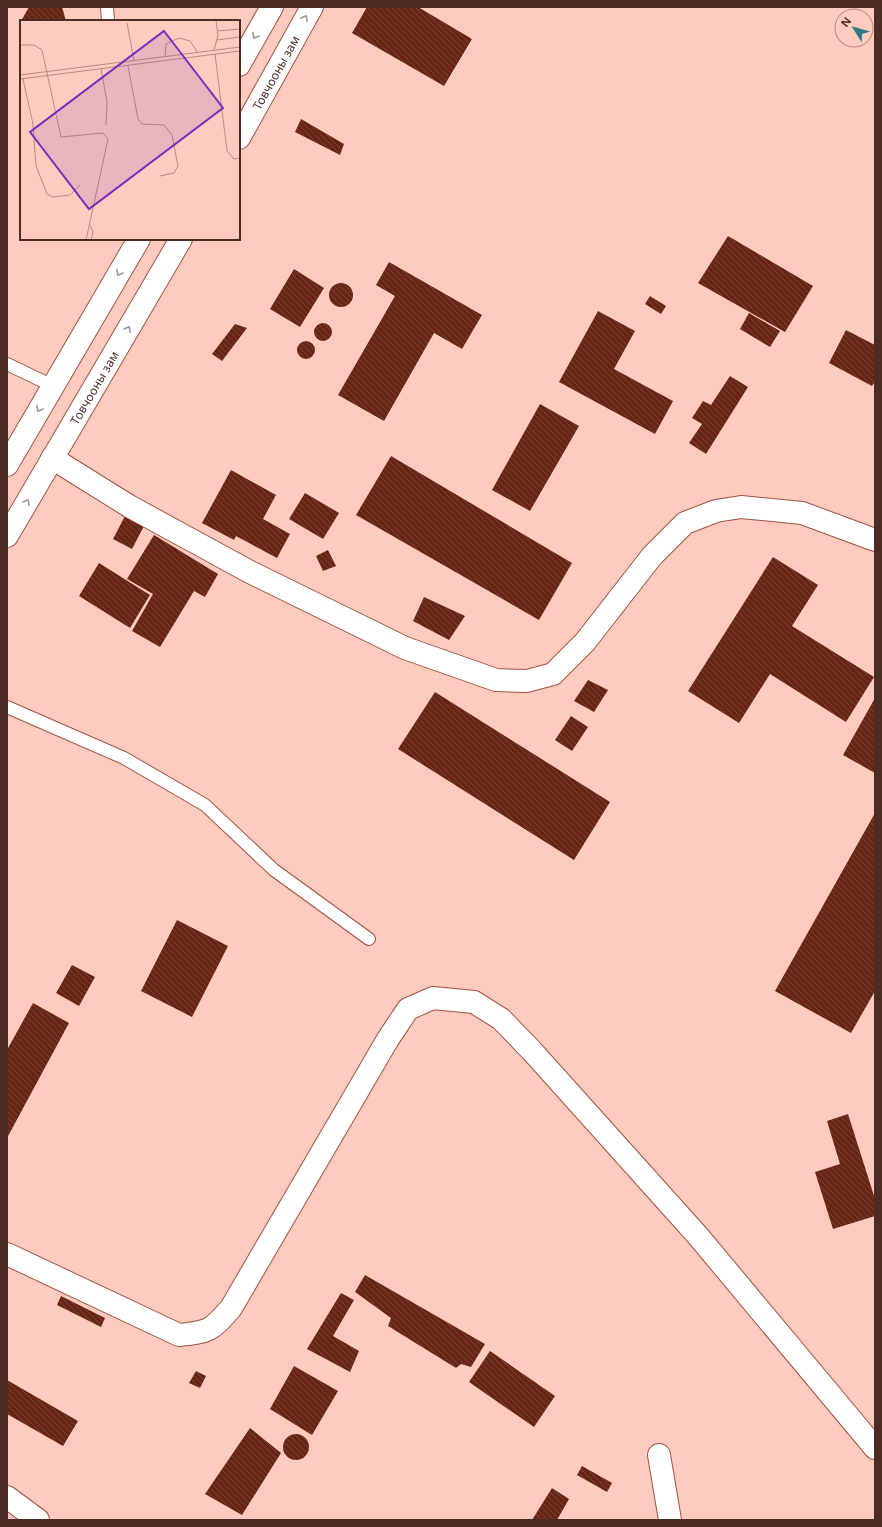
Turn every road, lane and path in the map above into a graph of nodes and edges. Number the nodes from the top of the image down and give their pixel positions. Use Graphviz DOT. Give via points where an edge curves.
graph roads {
  1 [pos="107,7"];
  2 [pos="272,7"];
  3 [pos="312,7"];
  4 [pos="108,20"];
  5 [pos="240,63"];
  6 [pos="240,136"];
  7 [pos="138,240"];
  8 [pos="179,240"];
  9 [pos="7,364"];
  10 [pos="53,386"];
  11 [pos="52,458"];
  12 [pos="7,464"];
  13 [pos="7,536"];
  14 [pos="875,540"];
  15 [pos="7,707"];
  16 [pos="369,939"];
  17 [pos="7,1254"];
  18 [pos="875,1448"];
  19 [pos="659,1455"];
  20 [pos="7,1497"];
  21 [pos="38,1520"];
  22 [pos="670,1520"];
  1 -- 4 [label="lane"];
  2 -- 5 [label="main road, one-way"];
  6 -- 3 [label="main road, Товчооны зам, one-way"];
  7 -- 10 [label="main road, one-way"];
  11 -- 8 [label="main road, Товчооны зам, one-way"];
  9 -- 10 [label="lane"];
  10 -- 12 [label="main road, one-way"];
  13 -- 11 [label="main road, Товчооны зам, one-way"];
  11 -- 14 [label="main road" via="129,506 257,575 405,648 496,680 527,681 553,674 585,642 652,556 685,523 716,511 741,507 802,513"];
  15 -- 16 [label="lane" via="124,758 205,805 274,870"];
  17 -- 18 [label="main road" via="179,1335 204,1333 218,1324 231,1308 408,1009 433,998 474,1002 501,1019 532,1051 698,1236"];
  19 -- 22 [label="main road"];
  20 -- 21 [label="main road"];
}
